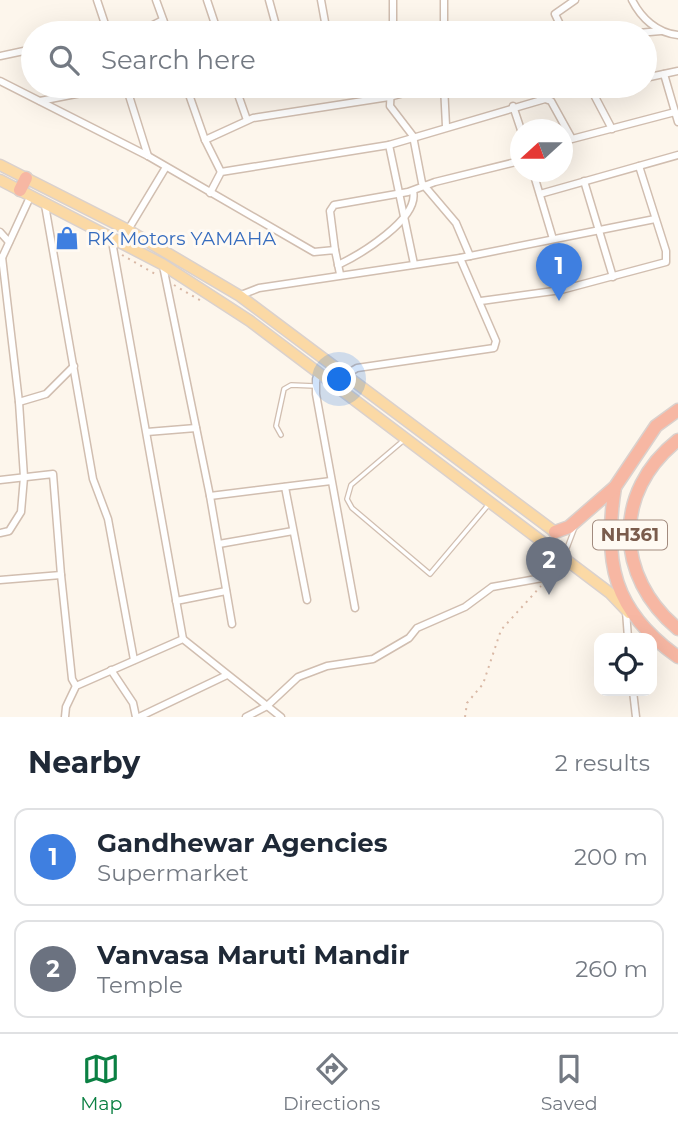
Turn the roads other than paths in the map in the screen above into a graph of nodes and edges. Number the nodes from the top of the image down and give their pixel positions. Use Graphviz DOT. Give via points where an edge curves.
graph roads {
  1 [pos="97,0"];
  2 [pos="156,0"];
  3 [pos="207,0"];
  4 [pos="269,0"];
  5 [pos="321,0"];
  6 [pos="393,0"];
  7 [pos="444,0"];
  8 [pos="575,0"];
  9 [pos="632,0"];
  10 [pos="163,20"];
  11 [pos="103,21"];
  12 [pos="214,21"];
  13 [pos="273,21"];
  14 [pos="325,21"];
  15 [pos="393,21"];
  16 [pos="444,21"];
  17 [pos="558,21"];
  18 [pos="649,21"];
  19 [pos="657,28"];
  20 [pos="657,31"];
  21 [pos="661,31"];
  22 [pos="678,35"];
  23 [pos="21,52"];
  24 [pos="0,56"];
  25 [pos="678,71"];
  26 [pos="664,74"];
  27 [pos="657,75"];
  28 [pos="0,81"];
  29 [pos="21,92"];
  30 [pos="34,98"];
  31 [pos="55,98"];
  32 [pos="130,98"];
  33 [pos="190,98"];
  34 [pos="239,98"];
  35 [pos="383,98"];
  36 [pos="389,98"];
  37 [pos="445,98"];
  38 [pos="595,98"];
  39 [pos="40,101"];
  40 [pos="513,106"];
  41 [pos="675,112"];
  42 [pos="517,119"];
  43 [pos="247,120"];
  44 [pos="678,122"];
  45 [pos="446,126"];
  46 [pos="611,129"];
  47 [pos="414,136"];
  48 [pos="205,140"];
  49 [pos="388,145"];
  50 [pos="678,155"];
  51 [pos="148,156"];
  52 [pos="510,164"];
  53 [pos="0,165"];
  54 [pos="639,166"];
  55 [pos="166,167"];
  56 [pos="221,172"];
  57 [pos="0,180"];
  58 [pos="584,181"];
  59 [pos="536,182"];
  60 [pos="424,186"];
  61 [pos="26,188"];
  62 [pos="413,191"];
  63 [pos="210,193"];
  64 [pos="540,194"];
  65 [pos="398,195"];
  66 [pos="45,203"];
  67 [pos="403,218"];
  68 [pos="654,219"];
  69 [pos="128,230"];
  70 [pos="599,230"];
  71 [pos="0,232"];
  72 [pos="553,239"];
  73 [pos="9,242"];
  74 [pos="116,242"];
  75 [pos="335,250"];
  76 [pos="470,256"];
  77 [pos="460,258"];
  78 [pos="1,259"];
  79 [pos="162,264"];
  80 [pos="414,264"];
  81 [pos="338,265"];
  82 [pos="340,274"];
  83 [pos="613,277"];
  84 [pos="240,296"];
  85 [pos="481,301"];
  86 [pos="74,366"];
  87 [pos="320,373"];
  88 [pos="345,374"];
  89 [pos="315,386"];
  90 [pos="19,402"];
  91 [pos="678,410"];
  92 [pos="196,428"];
  93 [pos="147,432"];
  94 [pos="281,435"];
  95 [pos="405,438"];
  96 [pos="678,440"];
  97 [pos="24,477"];
  98 [pos="0,480"];
  99 [pos="331,481"];
  100 [pos="285,487"];
  101 [pos="615,487"];
  102 [pos="210,496"];
  103 [pos="490,502"];
  104 [pos="578,520"];
  105 [pos="293,531"];
  106 [pos="555,532"];
  107 [pos="0,533"];
  108 [pos="219,544"];
  109 [pos="564,558"];
  110 [pos="61,575"];
  111 [pos="0,580"];
  112 [pos="226,591"];
  113 [pos="307,600"];
  114 [pos="176,601"];
  115 [pos="654,606"];
  116 [pos="355,608"];
  117 [pos="626,610"];
  118 [pos="678,618"];
  119 [pos="232,624"];
  120 [pos="678,629"];
  121 [pos="628,633"];
  122 [pos="658,636"];
  123 [pos="183,639"];
  124 [pos="678,646"];
  125 [pos="678,657"];
  126 [pos="134,660"];
  127 [pos="111,670"];
  128 [pos="227,675"];
  129 [pos="76,686"];
  130 [pos="634,696"];
  131 [pos="268,707"];
  132 [pos="65,717"];
  133 [pos="137,717"];
  134 [pos="246,717"];
  135 [pos="267,717"];
  136 [pos="281,717"];
  137 [pos="636,717"];
  1 -- 11 [label="street"];
  2 -- 10 [label="street"];
  3 -- 12 [label="street"];
  4 -- 13 [label="street"];
  5 -- 14 [label="street"];
  6 -- 15 [label="street"];
  7 -- 16 [label="street"];
  8 -- 17 [label="street" via="555,14"];
  9 -- 18 [label="street"];
  19 -- 21 [label="street"];
  20 -- 21 [label="street"];
  21 -- 22 [label="street"];
  23 -- 24 [label="street"];
  25 -- 26 [label="street"];
  26 -- 27 [label="street"];
  26 -- 41 [label="street"];
  28 -- 29 [label="street"];
  30 -- 39 [label="street"];
  31 -- 39 [label="street"];
  32 -- 51 [label="street"];
  33 -- 48 [label="street"];
  34 -- 43 [label="street"];
  35 -- 43 [label="street"];
  36 -- 47 [label="street" via="392,110"];
  37 -- 45 [label="street"];
  38 -- 46 [label="street"];
  39 -- 51 [label="street"];
  40 -- 42 [label="street"];
  40 -- 45 [label="street"];
  40 -- 46 [label="street" via="548,99 572,139"];
  41 -- 44 [label="street"];
  41 -- 46 [label="street"];
  43 -- 48 [label="street"];
  45 -- 47 [label="street"];
  47 -- 49 [label="street"];
  47 -- 60 [label="street"];
  48 -- 56 [label="street"];
  49 -- 56 [label="street"];
  49 -- 65 [label="street"];
  50 -- 54 [label="street"];
  51 -- 55 [label="street"];
  52 -- 60 [label="street"];
  53 -- 61 [label="main road"];
  54 -- 58 [label="street"];
  54 -- 68 [label="street"];
  55 -- 63 [label="street"];
  55 -- 69 [label="street"];
  56 -- 63 [label="street"];
  57 -- 61 [label="main road"];
  58 -- 64 [label="street"];
  58 -- 70 [label="street"];
  59 -- 64 [label="street"];
  60 -- 62 [label="street"];
  60 -- 76 [label="street" via="456,223"];
  61 -- 66 [label="main road"];
  61 -- 69 [label="main road"];
  61 -- 73 [label="street"];
  62 -- 65 [label="street"];
  62 -- 67 [label="street" via="413,203"];
  63 -- 75 [label="street" via="314,252"];
  64 -- 72 [label="street"];
  65 -- 67 [label="street"];
  65 -- 75 [label="street" via="334,205 330,211"];
  66 -- 74 [label="main road"];
  66 -- 86 [label="street"];
  67 -- 80 [label="street"];
  67 -- 81 [label="street" via="371,247"];
  68 -- 70 [label="street"];
  68 -- 83 [label="street" via="666,262"];
  69 -- 74 [label="street"];
  69 -- 84 [label="main road"];
  70 -- 72 [label="street"];
  70 -- 83 [label="street"];
  71 -- 73 [label="street"];
  72 -- 76 [label="street"];
  73 -- 78 [label="street"];
  74 -- 79 [label="main road"];
  74 -- 93 [label="street" via="114,253"];
  75 -- 81 [label="street"];
  76 -- 77 [label="street"];
  77 -- 80 [label="street"];
  77 -- 85 [label="street"];
  78 -- 90 [label="street"];
  79 -- 87 [label="main road"];
  79 -- 92 [label="street"];
  80 -- 82 [label="street"];
  81 -- 82 [label="street"];
  82 -- 84 [label="street" via="259,288"];
  83 -- 85 [label="street"];
  84 -- 88 [label="main road"];
  85 -- 88 [label="street" via="496,341 489,350 357,368"];
  86 -- 90 [label="street" via="46,394"];
  86 -- 126 [label="street" via="93,479 108,519"];
  87 -- 89 [label="street"];
  87 -- 95 [label="main road"];
  88 -- 106 [label="main road"];
  89 -- 94 [label="lane" via="285,389 276,426"];
  89 -- 99 [label="street"];
  90 -- 97 [label="street"];
  91 -- 101 [label="highway" via="656,426"];
  92 -- 93 [label="street"];
  92 -- 102 [label="street"];
  93 -- 114 [label="street"];
  95 -- 103 [label="main road"];
  95 -- 103 [label="lane" via="351,485 347,499 430,574"];
  96 -- 115 [label="highway, NH361" via="643,481 629,528 635,572"];
  97 -- 98 [label="street"];
  97 -- 107 [label="street" via="21,512 9,531"];
  97 -- 110 [label="street" via="53,474"];
  99 -- 100 [label="street"];
  99 -- 116 [label="street"];
  100 -- 102 [label="street"];
  100 -- 105 [label="street"];
  101 -- 104 [label="highway"];
  101 -- 122 [label="highway" via="609,532 616,579 629,607"];
  102 -- 108 [label="street"];
  103 -- 109 [label="main road"];
  104 -- 106 [label="highway"];
  104 -- 109 [label="lane"];
  105 -- 108 [label="street"];
  105 -- 113 [label="street"];
  108 -- 112 [label="street"];
  109 -- 117 [label="main road"];
  109 -- 131 [label="street" via="542,578 492,587 465,607 417,628 410,638 373,659 310,672"];
  110 -- 111 [label="street"];
  110 -- 129 [label="street"];
  112 -- 114 [label="street"];
  112 -- 119 [label="street"];
  114 -- 123 [label="street"];
  115 -- 118 [label="highway"];
  115 -- 120 [label="highway, NH361"];
  117 -- 121 [label="street"];
  117 -- 122 [label="main road"];
  122 -- 124 [label="highway"];
  122 -- 125 [label="highway"];
  123 -- 126 [label="street"];
  123 -- 128 [label="street"];
  126 -- 127 [label="street"];
  127 -- 129 [label="street"];
  127 -- 133 [label="street"];
  128 -- 131 [label="street"];
  128 -- 133 [label="street"];
  129 -- 132 [label="street"];
  130 -- 137 [label="street"];
  131 -- 134 [label="street"];
  131 -- 135 [label="street"];
  131 -- 136 [label="street"];
}
